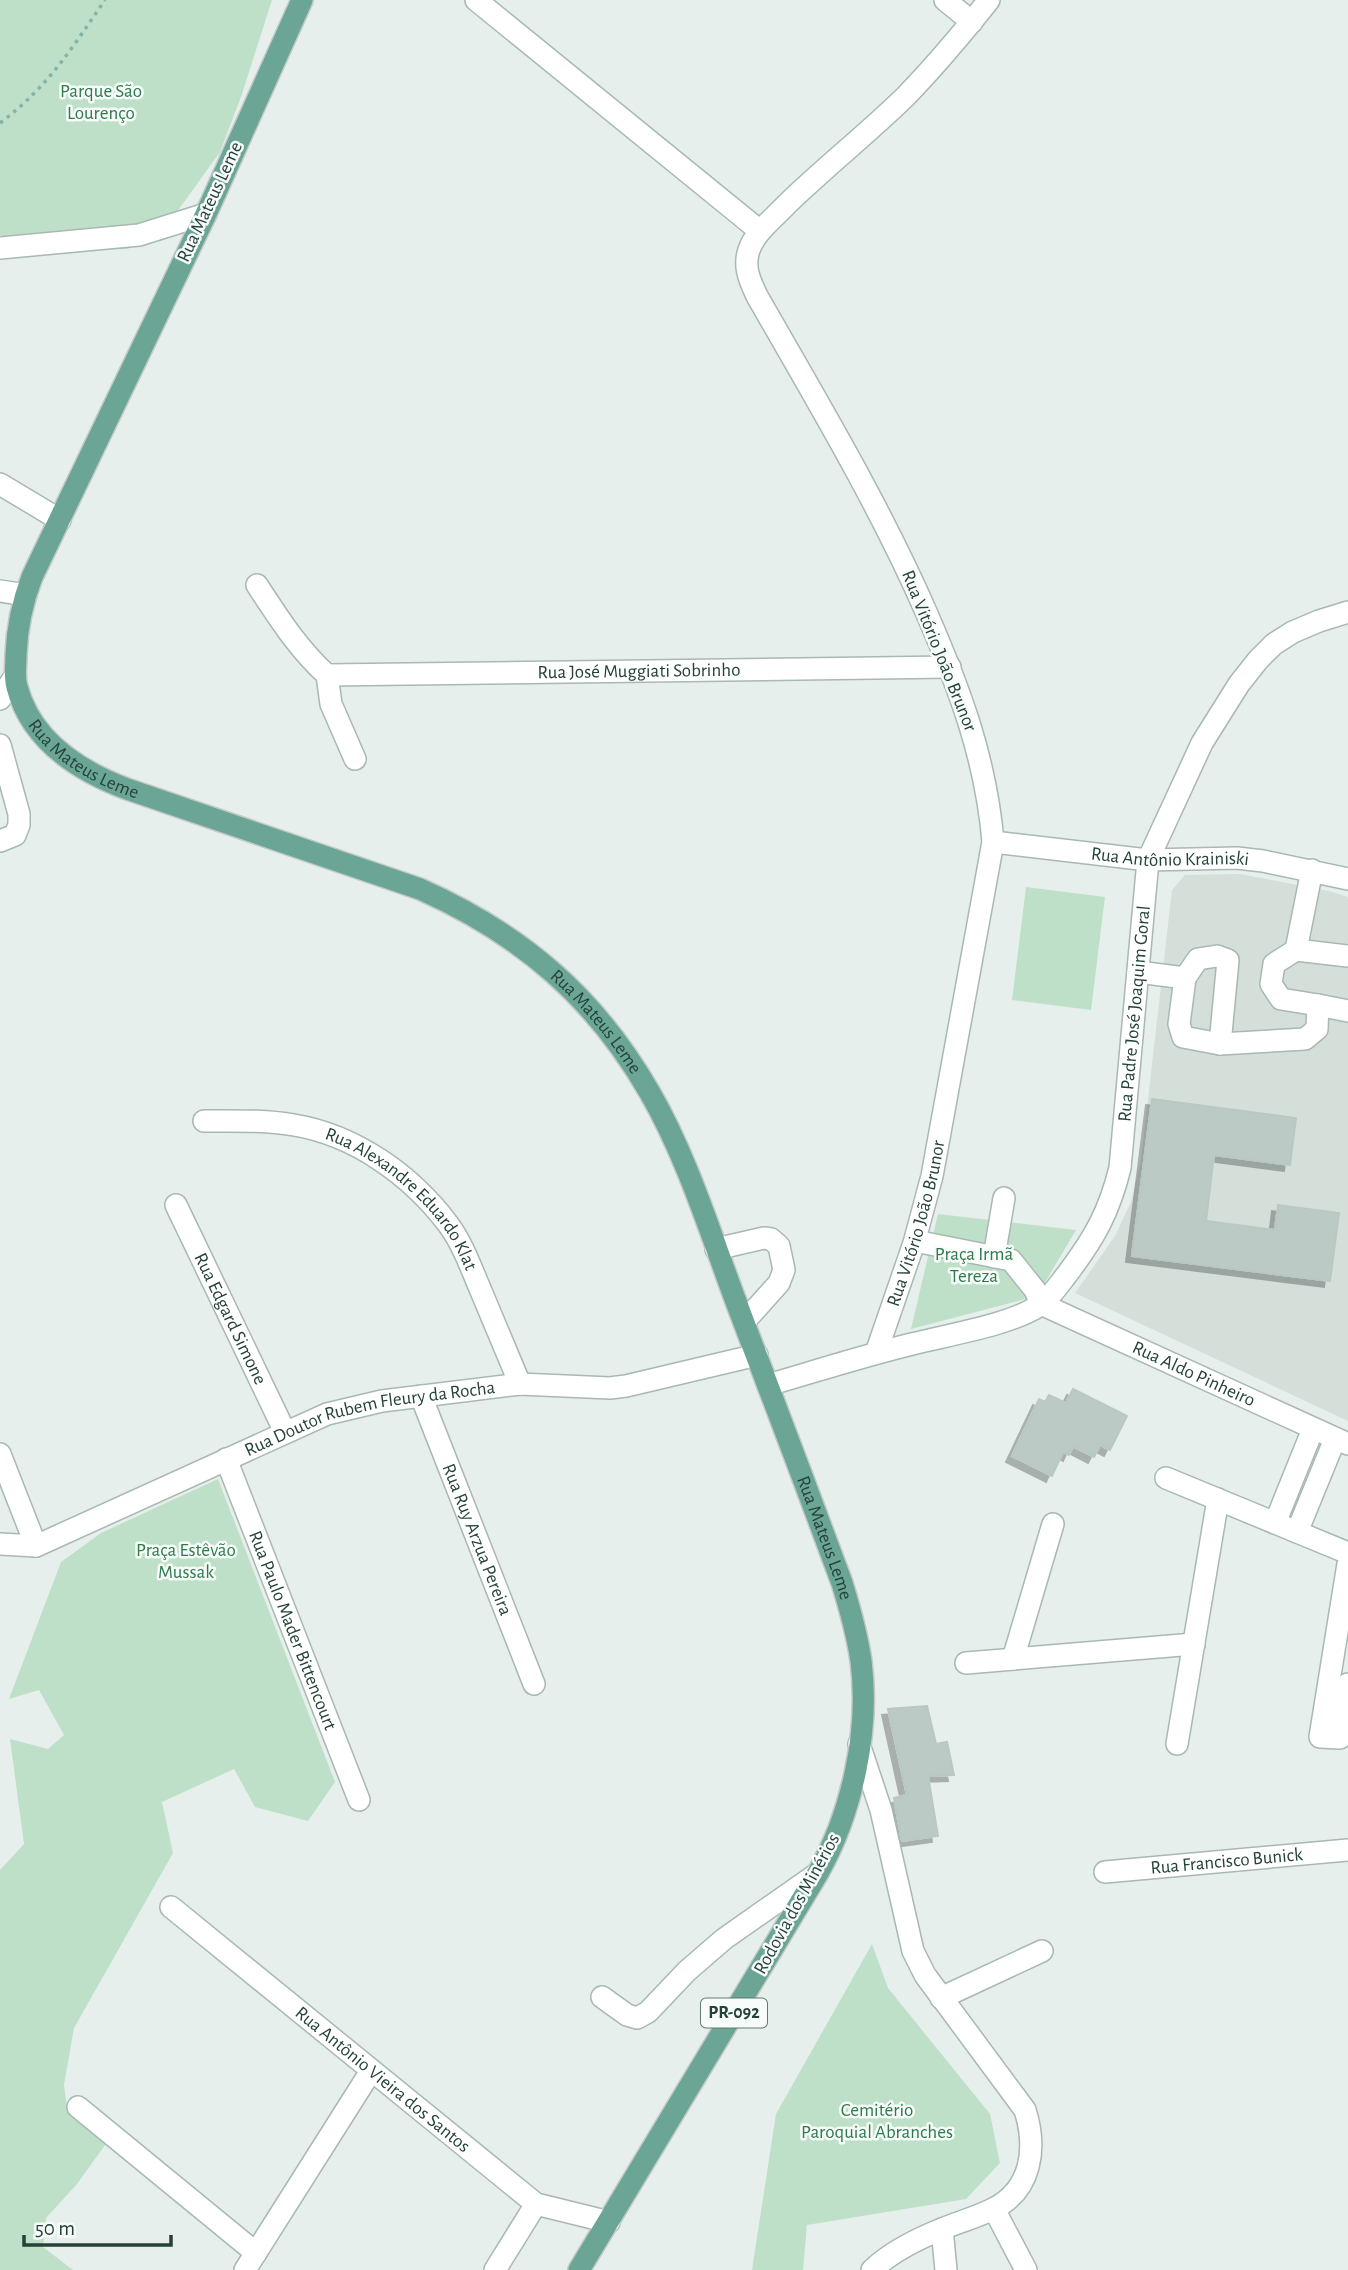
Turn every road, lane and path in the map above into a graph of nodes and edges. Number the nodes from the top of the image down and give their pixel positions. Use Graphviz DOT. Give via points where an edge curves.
graph roads {
  1 [pos="105,0"];
  2 [pos="302,0"];
  3 [pos="476,0"];
  4 [pos="945,0"];
  5 [pos="989,0"];
  6 [pos="972,22"];
  7 [pos="0,123"];
  8 [pos="206,214"];
  9 [pos="760,231"];
  10 [pos="0,248"];
  11 [pos="0,484"];
  12 [pos="60,520"];
  13 [pos="257,585"];
  14 [pos="0,591"];
  15 [pos="26,595"];
  16 [pos="1348,612"];
  17 [pos="950,667"];
  18 [pos="327,675"];
  19 [pos="15,676"];
  20 [pos="0,699"];
  21 [pos="0,745"];
  22 [pos="355,759"];
  23 [pos="7,838"];
  24 [pos="993,842"];
  25 [pos="1148,860"];
  26 [pos="1312,870"];
  27 [pos="1348,879"];
  28 [pos="1296,950"];
  29 [pos="1348,956"];
  30 [pos="1138,972"];
  31 [pos="1185,978"];
  32 [pos="1318,1005"];
  33 [pos="1348,1011"];
  34 [pos="1220,1045"];
  35 [pos="204,1121"];
  36 [pos="1004,1198"];
  37 [pos="177,1205"];
  38 [pos="915,1241"];
  39 [pos="716,1250"];
  40 [pos="994,1257"];
  41 [pos="1041,1304"];
  42 [pos="744,1322"];
  43 [pos="876,1353"];
  44 [pos="757,1355"];
  45 [pos="520,1384"];
  46 [pos="768,1385"];
  47 [pos="421,1396"];
  48 [pos="1313,1429"];
  49 [pos="285,1432"];
  50 [pos="1342,1442"];
  51 [pos="0,1454"];
  52 [pos="226,1459"];
  53 [pos="1166,1478"];
  54 [pos="1218,1499"];
  55 [pos="1275,1523"];
  56 [pos="1052,1524"];
  57 [pos="1297,1532"];
  58 [pos="0,1544"];
  59 [pos="36,1546"];
  60 [pos="1348,1553"];
  61 [pos="1348,1564"];
  62 [pos="1194,1644"];
  63 [pos="1013,1659"];
  64 [pos="966,1663"];
  65 [pos="534,1684"];
  66 [pos="1348,1684"];
  67 [pos="859,1744"];
  68 [pos="1177,1744"];
  69 [pos="359,1800"];
  70 [pos="1348,1850"];
  71 [pos="1105,1872"];
  72 [pos="818,1874"];
  73 [pos="171,1907"];
  74 [pos="1042,1951"];
  75 [pos="602,1997"];
  76 [pos="941,1998"];
  77 [pos="370,2071"];
  78 [pos="78,2107"];
  79 [pos="536,2204"];
  80 [pos="994,2209"];
  81 [pos="609,2222"];
  82 [pos="942,2229"];
  83 [pos="251,2261"];
  84 [pos="495,2270"];
  85 [pos="579,2270"];
  86 [pos="872,2270"];
  87 [pos="946,2270"];
  88 [pos="1026,2270"];
  1 -- 7 [label="path" via="57,70"];
  2 -- 8 [label="main road, Rua Mateus Leme"];
  3 -- 9 [label="street"];
  4 -- 6 [label="street"];
  5 -- 6 [label="street, Rua Vitório João Brunor"];
  6 -- 9 [label="street, Rua Vitório João Brunor" via="903,98"];
  8 -- 10 [label="street" via="139,235"];
  8 -- 12 [label="main road, Rua Mateus Leme"];
  9 -- 17 [label="street, Rua Vitório João Brunor" via="749,248 749,280 883,520"];
  11 -- 12 [label="street"];
  12 -- 15 [label="main road, Rua Mateus Leme"];
  13 -- 18 [label="street" via="296,643"];
  14 -- 15 [label="street"];
  15 -- 19 [label="main road, Rua Mateus Leme"];
  16 -- 25 [label="street, Rua Padre José Joaquim Goral" via="1274,643 1245,676 1198,752"];
  17 -- 18 [label="street, Rua José Muggiati Sobrinho"];
  17 -- 24 [label="street, Rua Vitório João Brunor" via="972,727"];
  18 -- 22 [label="street" via="331,704"];
  19 -- 20 [label="street"];
  19 -- 39 [label="main road, Rua Mateus Leme" via="32,721 83,770 420,889 503,932 541,961 600,1020 651,1094"];
  21 -- 23 [label="street" via="19,814 19,825"];
  24 -- 25 [label="street, Rua Antônio Krainiski"];
  24 -- 38 [label="street, Rua Vitório João Brunor" via="932,1176"];
  25 -- 26 [label="street, Rua Antônio Krainiski" via="1237,858"];
  25 -- 30 [label="street, Rua Padre José Joaquim Goral"];
  26 -- 27 [label="street, Rua Antônio Krainiski"];
  26 -- 28 [label="street"];
  28 -- 29 [label="street"];
  28 -- 32 [label="street" via="1274,964 1271,984 1281,999"];
  30 -- 31 [label="street"];
  30 -- 41 [label="street, Rua Padre José Joaquim Goral" via="1120,1168 1112,1199 1099,1229"];
  31 -- 34 [label="street" via="1179,1024 1183,1037"];
  31 -- 34 [label="street" via="1198,959 1217,956 1228,960"];
  32 -- 33 [label="street"];
  32 -- 34 [label="street" via="1317,1030 1305,1039"];
  35 -- 45 [label="street, Rua Alexandre Eduardo Klat" via="265,1121 325,1133 381,1160 405,1178 449,1225 465,1252"];
  36 -- 40 [label="street"];
  37 -- 49 [label="street, Rua Edgard Simone"];
  38 -- 40 [label="street"];
  38 -- 43 [label="street, Rua Vitório João Brunor"];
  39 -- 42 [label="main road, Rua Mateus Leme"];
  39 -- 42 [label="street" via="764,1238 779,1246 784,1270 779,1283"];
  40 -- 41 [label="street" via="1011,1260"];
  41 -- 43 [label="street, Rua Padre José Joaquim Goral" via="987,1325"];
  41 -- 48 [label="street, Rua Aldo Pinheiro"];
  42 -- 44 [label="main road, Rua Mateus Leme"];
  43 -- 46 [label="street"];
  44 -- 45 [label="street, Rua Doutor Rubem Fleury da Rocha" via="610,1388"];
  44 -- 46 [label="main road, Rua Mateus Leme"];
  45 -- 47 [label="street, Rua Doutor Rubem Fleury da Rocha"];
  46 -- 67 [label="main road, Rua Mateus Leme" via="855,1625 861,1665"];
  47 -- 49 [label="street, Rua Doutor Rubem Fleury da Rocha" via="327,1414"];
  47 -- 65 [label="street, Rua Ruy Arzua Pereira"];
  48 -- 50 [label="street, Rua Aldo Pinheiro"];
  48 -- 55 [label="street"];
  49 -- 52 [label="street, Rua Doutor Rubem Fleury da Rocha"];
  50 -- 57 [label="street"];
  51 -- 59 [label="street"];
  52 -- 59 [label="street, Rua Doutor Rubem Fleury da Rocha"];
  52 -- 69 [label="street, Rua Paulo Mader Bittencourt"];
  53 -- 54 [label="street"];
  54 -- 55 [label="street"];
  54 -- 62 [label="street"];
  55 -- 57 [label="street"];
  56 -- 63 [label="street"];
  57 -- 60 [label="street"];
  58 -- 59 [label="street, Rua Doutor Rubem Fleury da Rocha"];
  61 -- 66 [label="street" via="1320,1737 1340,1738"];
  62 -- 63 [label="street"];
  62 -- 68 [label="street"];
  63 -- 64 [label="street"];
  67 -- 72 [label="main road, Rodovia dos Minérios / PR-092" via="843,1821"];
  67 -- 76 [label="street, Rua Mateus Leme" via="881,1810 913,1951"];
  70 -- 71 [label="street, Rua Francisco Bunick"];
  72 -- 75 [label="street" via="724,1939 648,2012 637,2018 627,2015"];
  72 -- 81 [label="main road, Rodovia dos Minérios / PR-092"];
  73 -- 77 [label="street, Rua Antônio Vieira dos Santos"];
  74 -- 76 [label="street"];
  76 -- 80 [label="street, Rua Mateus Leme" via="1013,2091 1031,2128 1033,2149 1028,2169 1018,2189"];
  77 -- 79 [label="street, Rua Antônio Vieira dos Santos"];
  77 -- 83 [label="street"];
  78 -- 83 [label="street"];
  79 -- 81 [label="street, Rua Antônio Vieira dos Santos"];
  79 -- 84 [label="street"];
  80 -- 82 [label="street, Rua Mateus Leme"];
  80 -- 88 [label="street"];
  81 -- 85 [label="main road, Rodovia dos Minérios / PR-092"];
  82 -- 86 [label="street, Rua Mateus Leme" via="886,2257"];
  82 -- 87 [label="street"];
}
